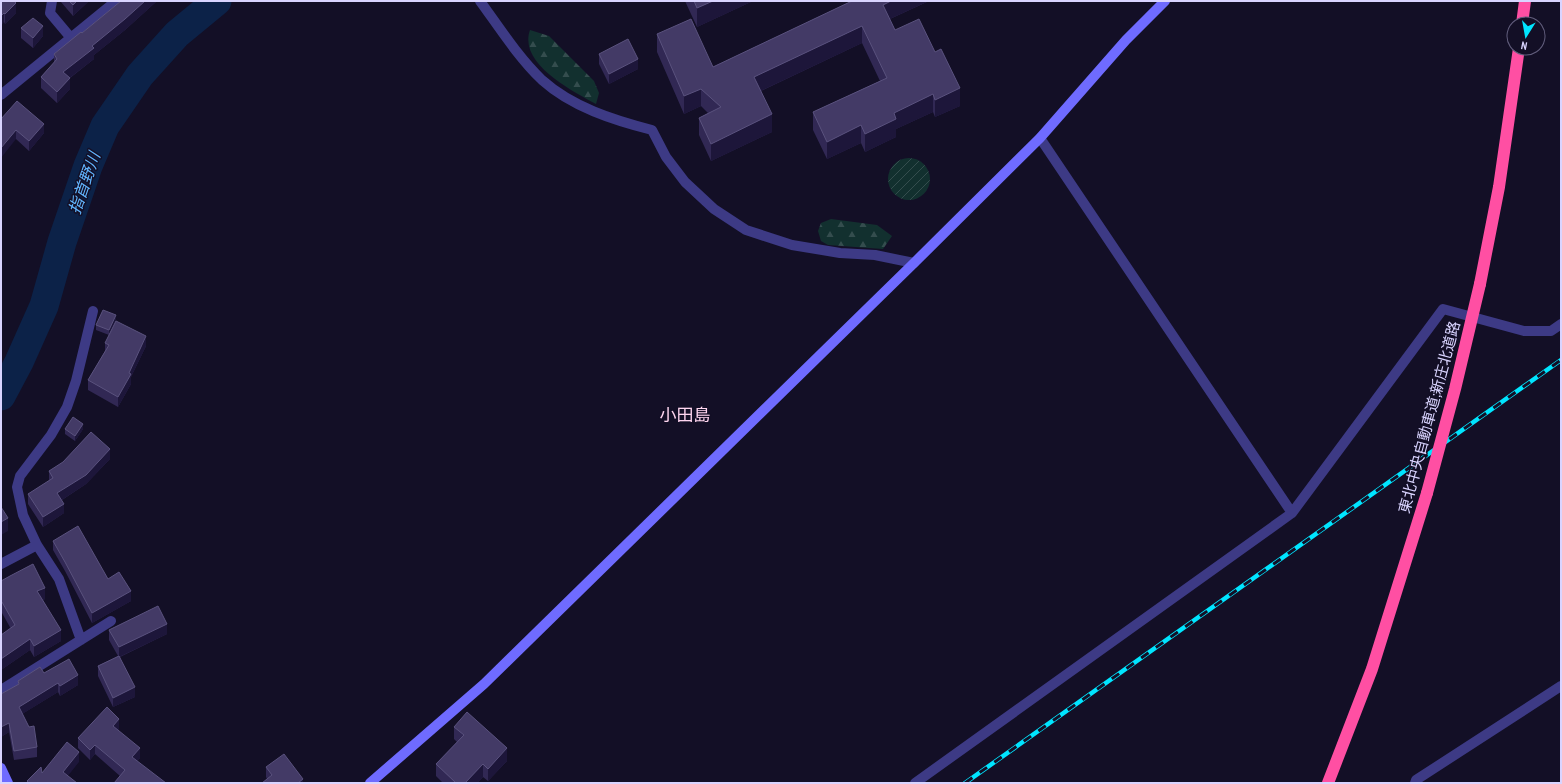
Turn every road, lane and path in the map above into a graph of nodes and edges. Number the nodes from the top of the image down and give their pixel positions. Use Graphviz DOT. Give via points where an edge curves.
graph roads {
  1 [pos="52,1"];
  2 [pos="116,1"];
  3 [pos="480,1"];
  4 [pos="1165,1"];
  5 [pos="1525,1"];
  6 [pos="1523,16"];
  7 [pos="71,38"];
  8 [pos="1518,56"];
  9 [pos="1,96"];
  10 [pos="1040,138"];
  11 [pos="914,263"];
  12 [pos="94,311"];
  13 [pos="1561,324"];
  14 [pos="1292,513"];
  15 [pos="37,545"];
  16 [pos="1,564"];
  17 [pos="111,621"];
  18 [pos="80,640"];
  19 [pos="1561,686"];
  20 [pos="1,690"];
  21 [pos="1,768"];
  22 [pos="8,783"];
  23 [pos="370,783"];
  24 [pos="915,783"];
  25 [pos="1328,783"];
  26 [pos="1415,783"];
  1 -- 7 [label="street" via="50,13"];
  2 -- 7 [label="street"];
  3 -- 11 [label="street" via="542,80 564,97 593,111 652,130 666,157 685,182 714,209 746,230 792,245 840,254 875,255"];
  4 -- 10 [label="street" via="1126,40"];
  5 -- 6 [label="highway"];
  7 -- 9 [label="street"];
  8 -- 25 [label="highway, 東北中央自動車道;新庄北道路, bridge" via="1499,187 1455,390 1427,493 1372,669"];
  10 -- 11 [label="street"];
  10 -- 14 [label="street"];
  11 -- 23 [label="street" via="484,684"];
  12 -- 15 [label="street" via="67,407 51,435 20,476 17,487 23,515"];
  13 -- 14 [label="street" via="1551,331 1524,331 1443,309"];
  14 -- 24 [label="street"];
  15 -- 16 [label="street"];
  15 -- 18 [label="street" via="59,579"];
  17 -- 18 [label="street"];
  18 -- 20 [label="street"];
  19 -- 26 [label="street"];
  21 -- 22 [label="street"];
}
